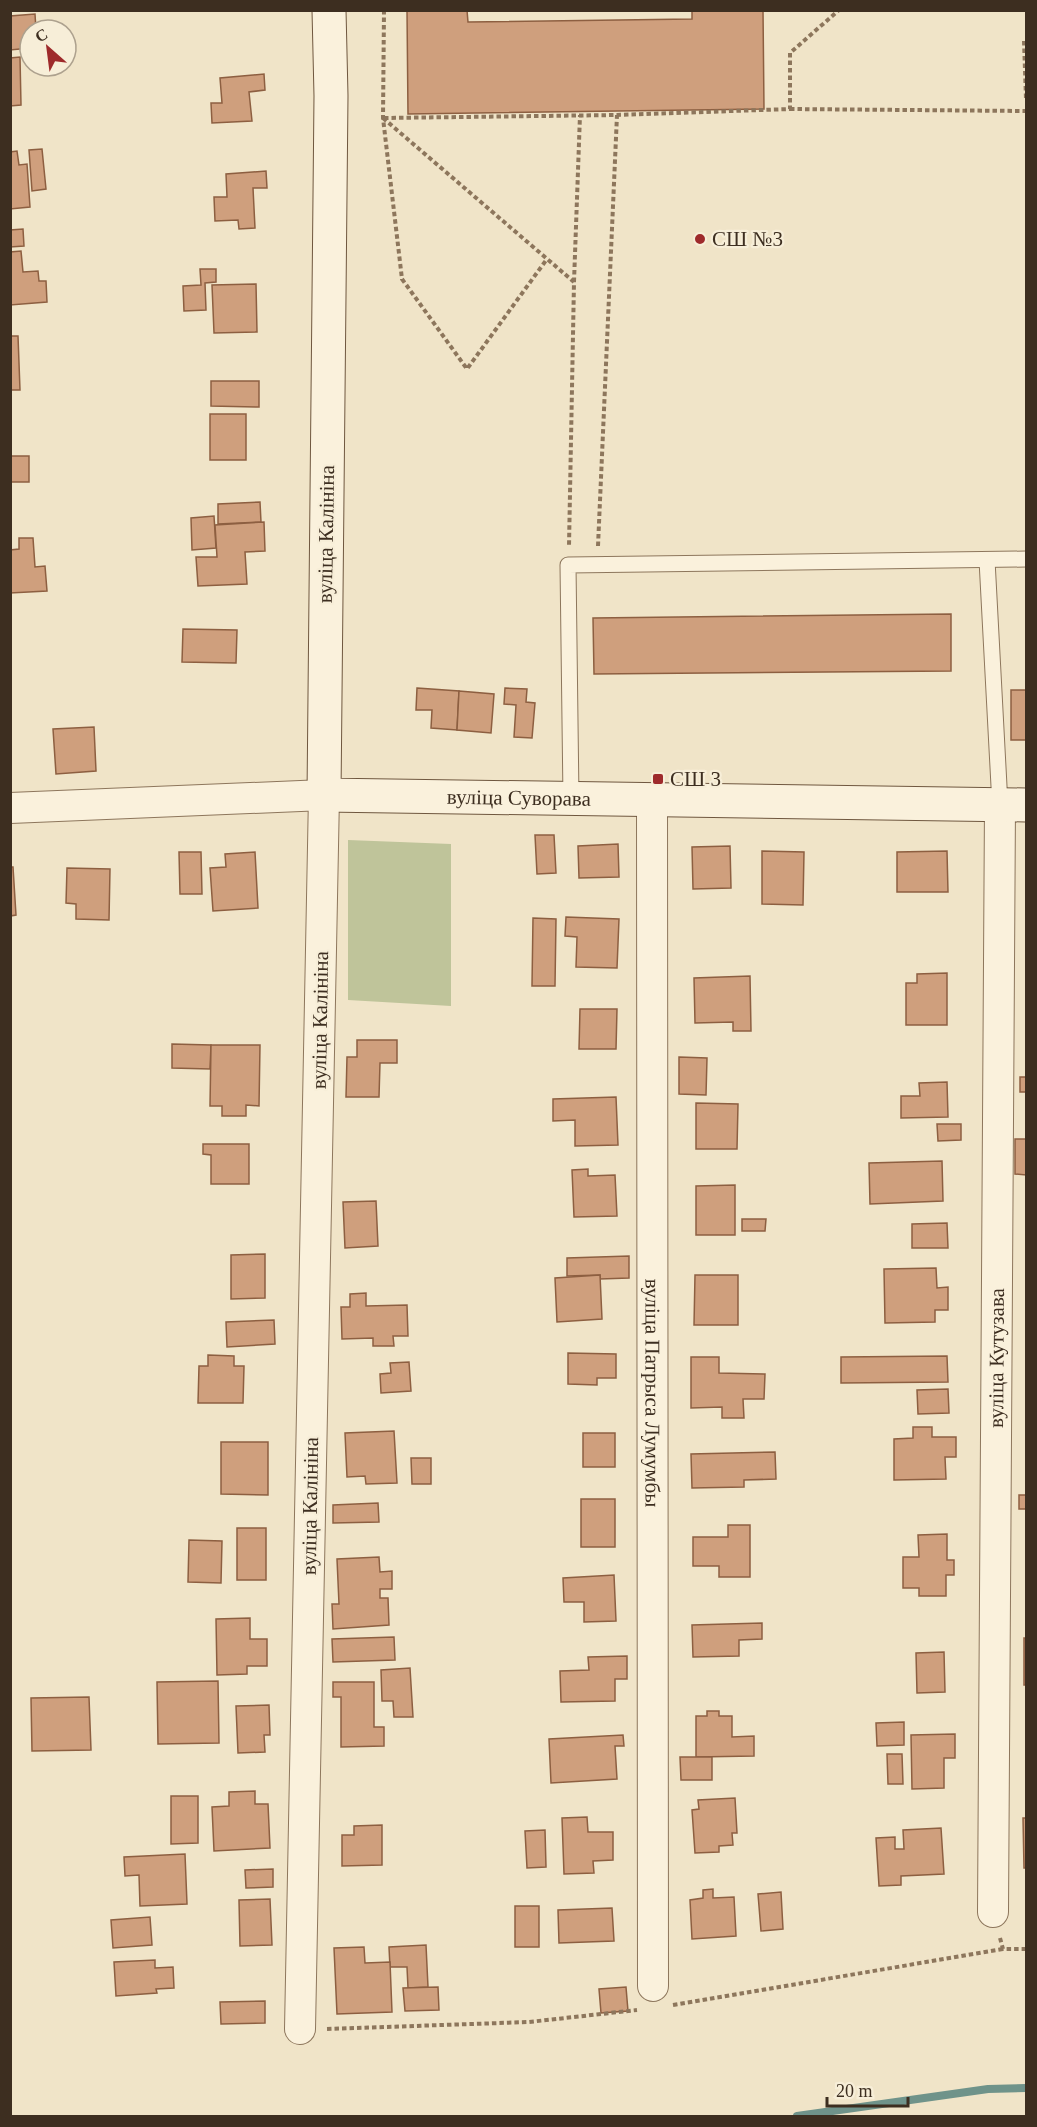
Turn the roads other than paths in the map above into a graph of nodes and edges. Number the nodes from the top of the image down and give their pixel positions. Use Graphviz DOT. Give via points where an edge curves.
graph roads {
  1 [pos="329,10"];
  2 [pos="1026,559"];
  3 [pos="987,560"];
  4 [pos="324,795"];
  5 [pos="570,799"];
  6 [pos="652,801"];
  7 [pos="1013,805"];
  8 [pos="10,807"];
  9 [pos="993,1912"];
  10 [pos="653,1997"];
  11 [pos="300,2029"];
  1 -- 4 [label="main road, вуліца Калініна"];
  2 -- 3 [label="lane"];
  3 -- 5 [label="lane" via="568,565"];
  3 -- 7 [label="lane"];
  4 -- 5 [label="main road, вуліца Суворава"];
  4 -- 8 [label="street, вуліца Суворава"];
  4 -- 11 [label="street, вуліца Калініна"];
  5 -- 6 [label="main road, вуліца Суворава"];
  6 -- 7 [label="main road, вуліца Суворава"];
  6 -- 10 [label="street, вуліца Патрыса Лумумбы"];
  7 -- 9 [label="street, вуліца Кутузава"];
}
